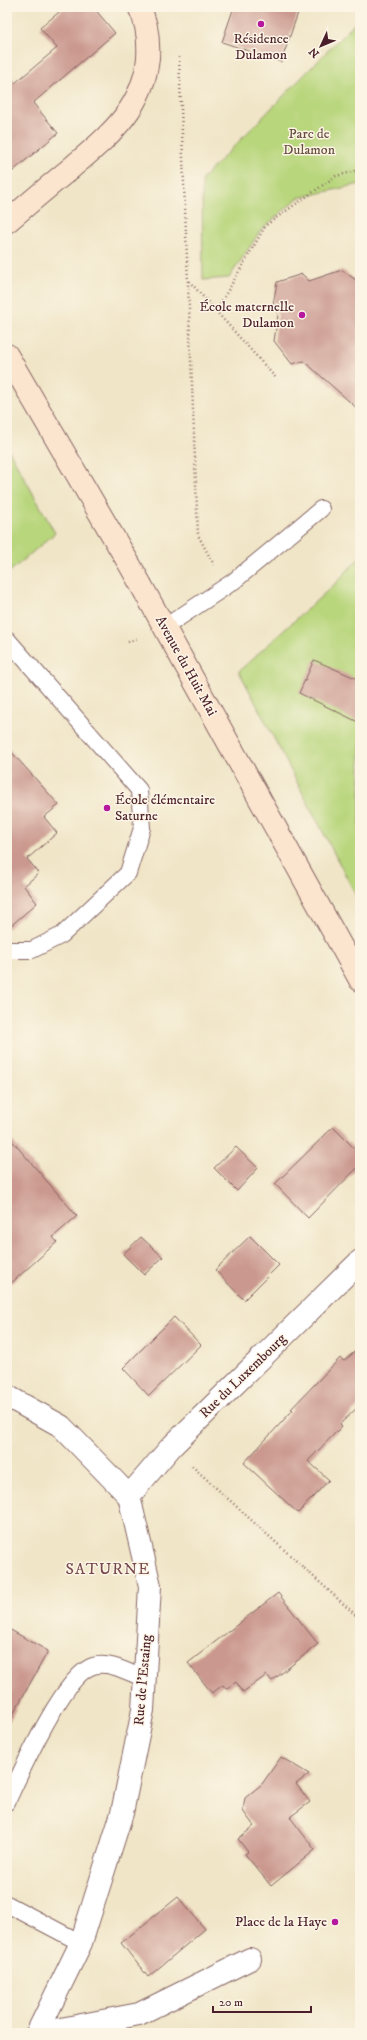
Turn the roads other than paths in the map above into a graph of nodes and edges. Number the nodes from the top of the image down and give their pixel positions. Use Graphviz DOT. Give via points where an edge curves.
graph roads {
  1 [pos="139,7"];
  2 [pos="7,222"];
  3 [pos="7,355"];
  4 [pos="321,509"];
  5 [pos="165,628"];
  6 [pos="7,639"];
  7 [pos="7,950"];
  8 [pos="360,980"];
  9 [pos="360,1261"];
  10 [pos="7,1396"];
  11 [pos="129,1496"];
  12 [pos="145,1679"];
  13 [pos="7,1802"];
  14 [pos="7,1904"];
  15 [pos="81,1943"];
  16 [pos="250,1959"];
  17 [pos="39,2033"];
  1 -- 2 [label="main road" via="149,48 145,78 130,111 109,135"];
  3 -- 5 [label="main road, Avenue du Huit Mai"];
  4 -- 5 [label="lane" via="227,586"];
  5 -- 8 [label="main road, Avenue du Huit Mai"];
  6 -- 7 [label="lane" via="139,790 142,828 128,873 62,935 32,950"];
  9 -- 11 [label="street, Rue du Luxembourg" via="171,1447"];
  10 -- 11 [label="street" via="61,1426"];
  11 -- 12 [label="street, Rue de l'Estaing" via="150,1586"];
  12 -- 13 [label="lane" via="110,1666 92,1666 77,1676 30,1752"];
  12 -- 15 [label="street, Rue de l'Estaing" via="143,1710 122,1813"];
  14 -- 15 [label="lane"];
  15 -- 17 [label="street, Rue de l'Estaing"];
  16 -- 17 [label="street" via="139,2014"];
}
